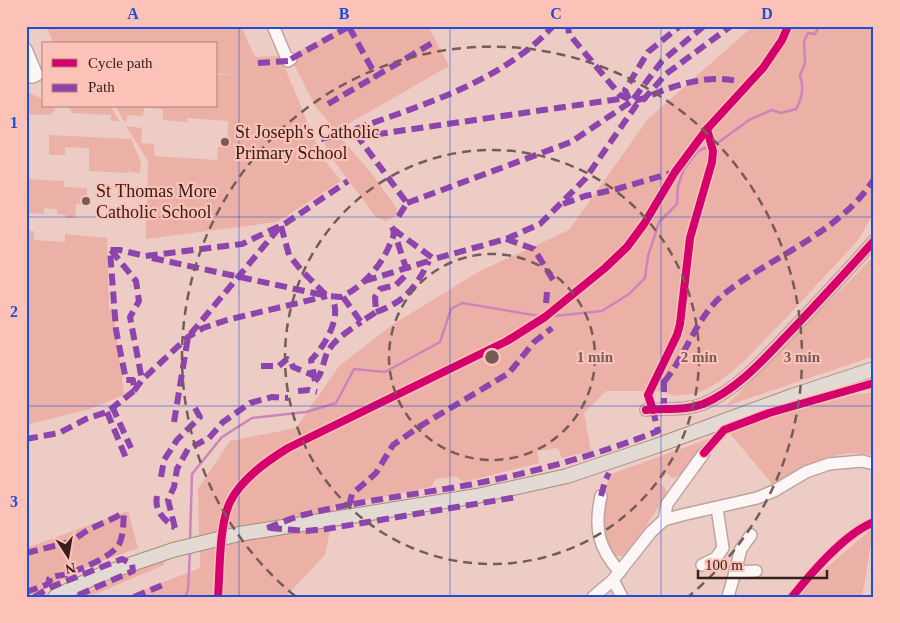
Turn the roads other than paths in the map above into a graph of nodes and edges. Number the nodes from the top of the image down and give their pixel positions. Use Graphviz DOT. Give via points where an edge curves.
graph roads {
  1 [pos="273,26"];
  2 [pos="26,49"];
  3 [pos="289,60"];
  4 [pos="32,76"];
  5 [pos="874,240"];
  6 [pos="871,371"];
  7 [pos="646,410"];
  8 [pos="704,453"];
  9 [pos="874,464"];
  10 [pos="601,496"];
  11 [pos="717,508"];
  12 [pos="664,520"];
  13 [pos="751,535"];
  14 [pos="702,566"];
  15 [pos="756,571"];
  16 [pos="735,572"];
  17 [pos="616,576"];
  18 [pos="55,597"];
  19 [pos="593,597"];
  20 [pos="622,597"];
  21 [pos="728,597"];
  1 -- 3 [label="street"];
  2 -- 4 [label="street"];
  5 -- 7 [label="street" via="792,330 734,385 696,406"];
  6 -- 18 [label="main road" via="559,478 477,496 267,528 173,550 96,577"];
  8 -- 12 [label="street" via="675,486"];
  9 -- 11 [label="street" via="862,461 829,464 806,472 757,498"];
  10 -- 17 [label="street" via="599,539"];
  11 -- 12 [label="street"];
  11 -- 14 [label="street" via="723,548 716,558"];
  12 -- 17 [label="street"];
  13 -- 16 [label="street" via="741,549"];
  15 -- 16 [label="street"];
  16 -- 21 [label="street"];
  17 -- 19 [label="street"];
  17 -- 20 [label="street"];
}
